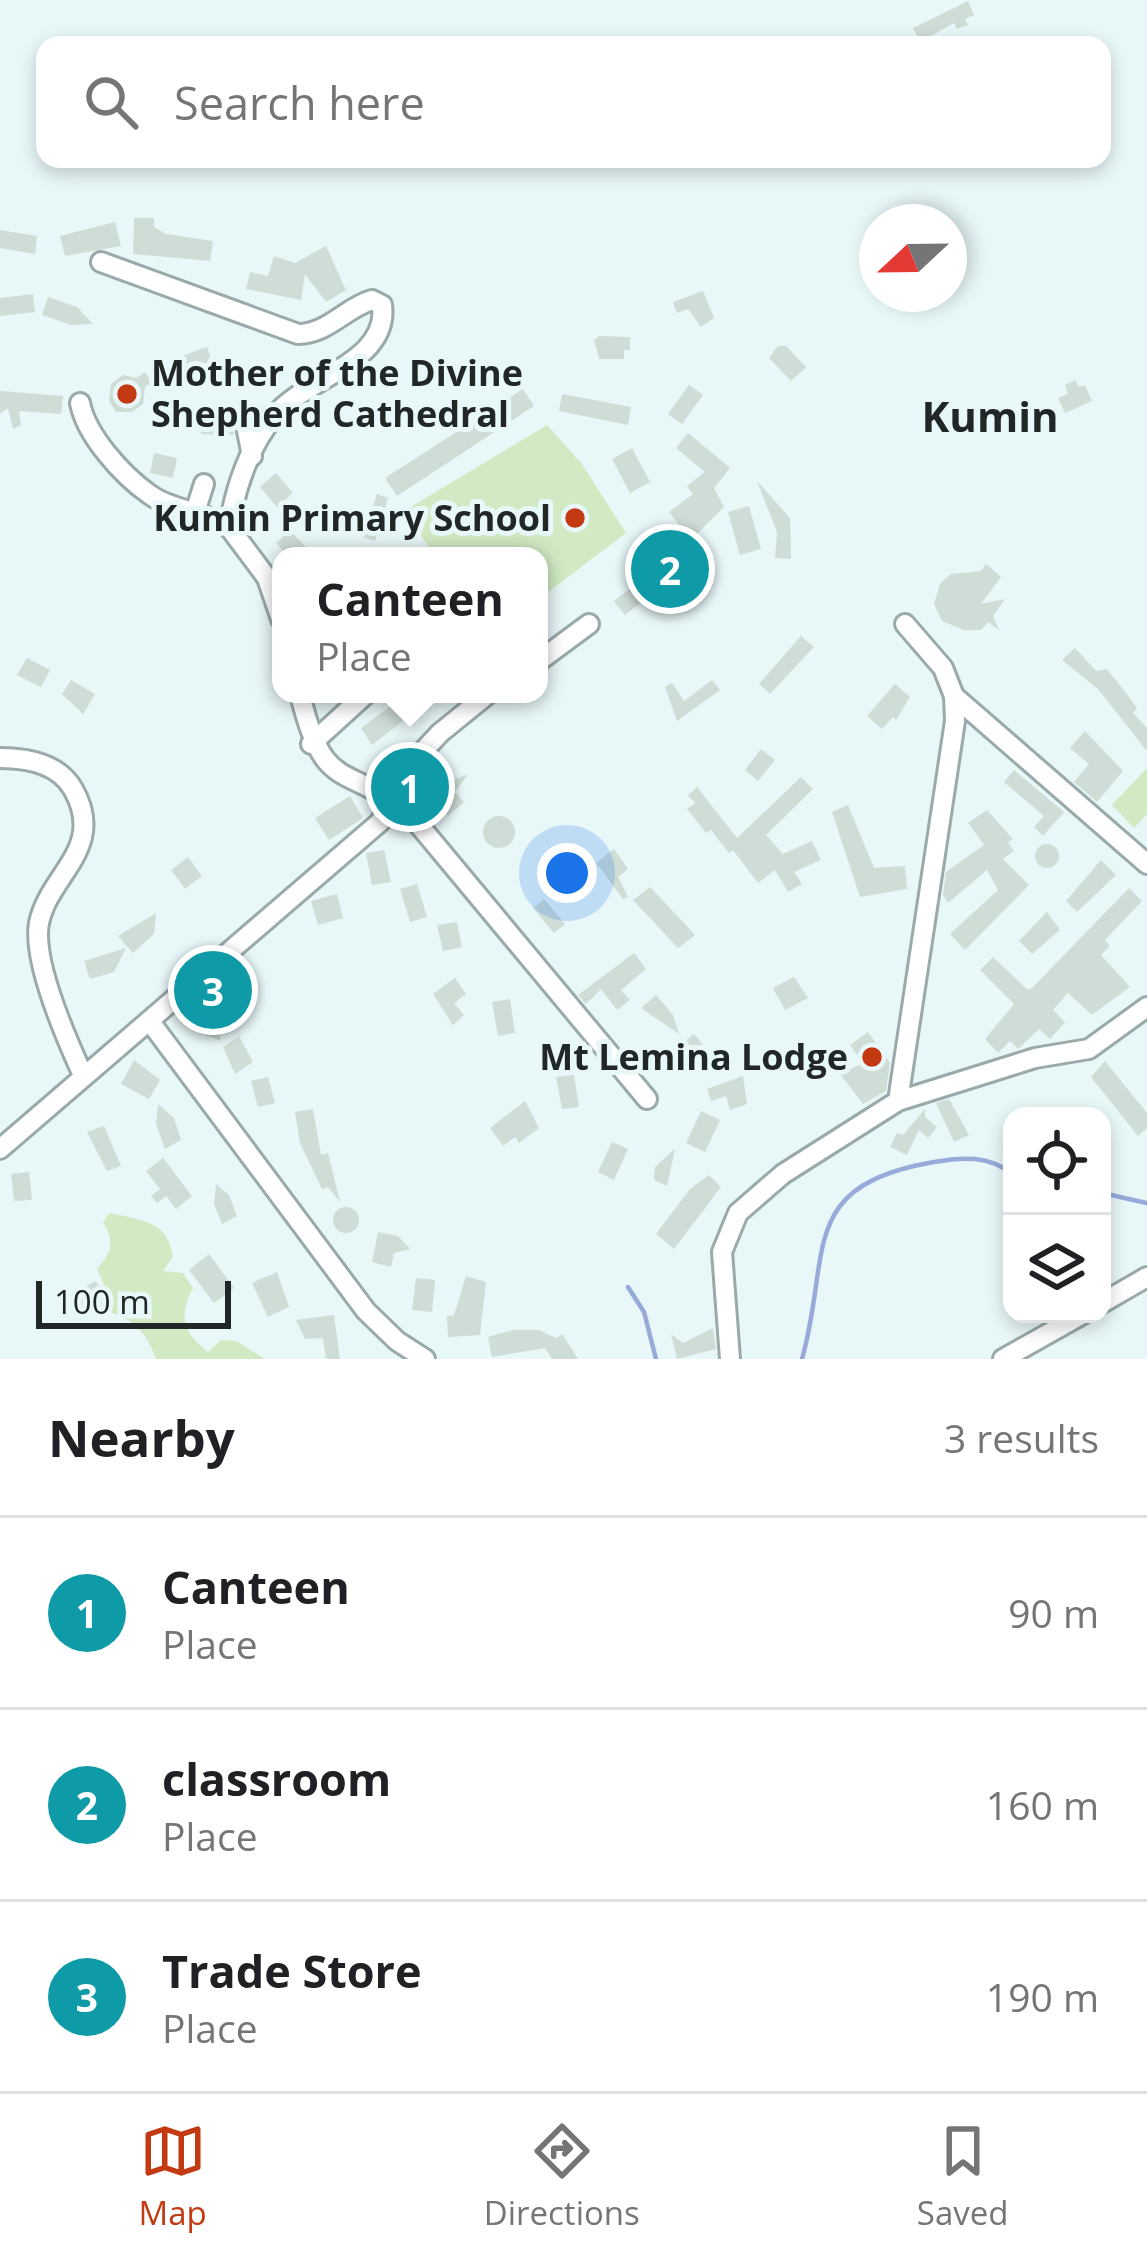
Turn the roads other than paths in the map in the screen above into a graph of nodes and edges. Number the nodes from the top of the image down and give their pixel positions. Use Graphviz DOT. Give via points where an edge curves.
graph roads {
  1 [pos="101,262"];
  2 [pos="80,403"];
  3 [pos="244,416"];
  4 [pos="252,457"];
  5 [pos="204,484"];
  6 [pos="196,509"];
  7 [pos="230,526"];
  8 [pos="272,593"];
  9 [pos="590,624"];
  10 [pos="905,624"];
  11 [pos="548,654"];
  12 [pos="954,696"];
  13 [pos="302,703"];
  14 [pos="356,703"];
  15 [pos="477,703"];
  16 [pos="987,726"];
  17 [pos="311,744"];
  18 [pos="950,746"];
  19 [pos="0,758"];
  20 [pos="385,792"];
  21 [pos="1147,864"];
  22 [pos="1147,1007"];
  23 [pos="151,1023"];
  24 [pos="82,1073"];
  25 [pos="647,1099"];
  26 [pos="898,1101"];
  27 [pos="0,1149"];
  28 [pos="1147,1277"];
  29 [pos="1111,1298"];
  30 [pos="1066,1323"];
  31 [pos="425,1359"];
  32 [pos="730,1359"];
  33 [pos="1003,1359"];
  1 -- 4 [label="street" via="298,334 326,328 361,303 382,305 381,332 370,348 298,392"];
  2 -- 6 [label="street" via="100,445 150,496"];
  3 -- 4 [label="street"];
  4 -- 7 [label="street"];
  5 -- 6 [label="street"];
  6 -- 7 [label="street"];
  7 -- 8 [label="street"];
  9 -- 11 [label="street"];
  10 -- 12 [label="street" via="943,668"];
  12 -- 16 [label="street"];
  12 -- 18 [label="street"];
  13 -- 17 [label="street"];
  14 -- 17 [label="street"];
  15 -- 20 [label="street"];
  16 -- 18 [label="street"];
  16 -- 21 [label="street"];
  17 -- 20 [label="street" via="334,772"];
  18 -- 26 [label="street"];
  19 -- 24 [label="street" via="42,762 68,780 83,806 82,838 39,920 39,950"];
  20 -- 23 [label="street" via="380,822"];
  20 -- 25 [label="street"];
  22 -- 26 [label="street" via="1089,1049"];
  23 -- 24 [label="street"];
  23 -- 31 [label="street" via="367,1311"];
  24 -- 27 [label="street"];
  26 -- 32 [label="street" via="783,1174 739,1213 722,1252"];
  28 -- 29 [label="street"];
  30 -- 33 [label="street"];
}
